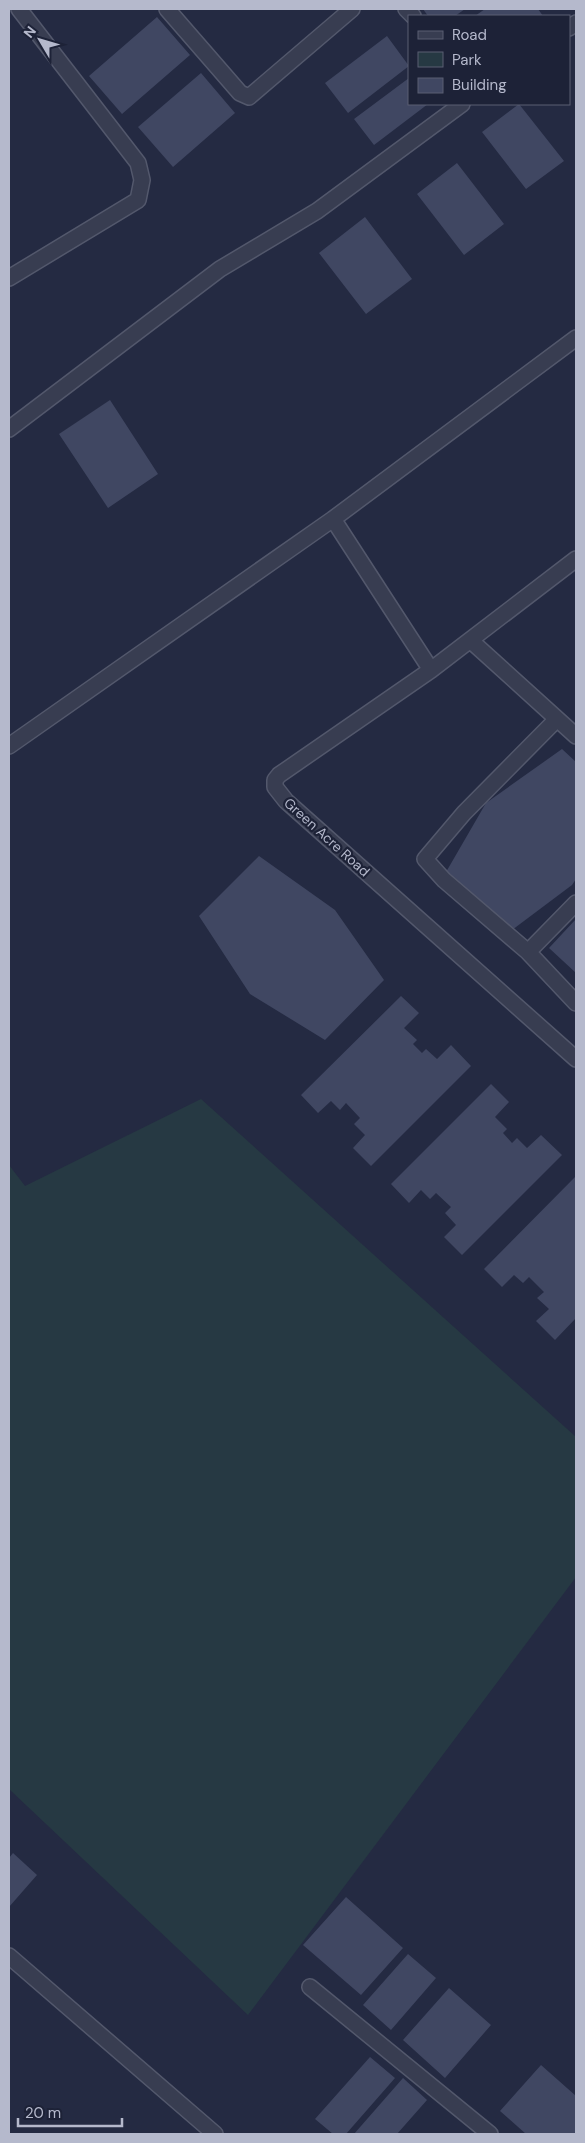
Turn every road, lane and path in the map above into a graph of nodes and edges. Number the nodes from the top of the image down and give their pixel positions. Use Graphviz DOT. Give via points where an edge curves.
graph roads {
  1 [pos="20,9"];
  2 [pos="167,9"];
  3 [pos="352,9"];
  4 [pos="461,105"];
  5 [pos="9,278"];
  6 [pos="576,338"];
  7 [pos="9,429"];
  8 [pos="333,520"];
  9 [pos="576,559"];
  10 [pos="470,640"];
  11 [pos="431,670"];
  12 [pos="557,719"];
  13 [pos="576,736"];
  14 [pos="9,746"];
  15 [pos="576,902"];
  16 [pos="528,952"];
  17 [pos="576,1003"];
  18 [pos="576,1060"];
  19 [pos="9,1956"];
  20 [pos="310,1987"];
  21 [pos="215,2134"];
  22 [pos="490,2134"];
  1 -- 5 [label="street" via="138,163 142,180 138,200"];
  2 -- 3 [label="street" via="240,93 250,97"];
  4 -- 7 [label="street" via="317,212 220,269"];
  6 -- 8 [label="street"];
  8 -- 11 [label="street"];
  8 -- 14 [label="street"];
  9 -- 10 [label="street, Green Acre Road"];
  10 -- 11 [label="street, Green Acre Road"];
  10 -- 12 [label="street"];
  11 -- 18 [label="street, Green Acre Road" via="279,775 275,787 286,801"];
  12 -- 13 [label="street"];
  12 -- 16 [label="street" via="464,813 425,859 444,880"];
  15 -- 16 [label="street"];
  16 -- 17 [label="street"];
  19 -- 21 [label="street"];
  20 -- 22 [label="street"];
}
